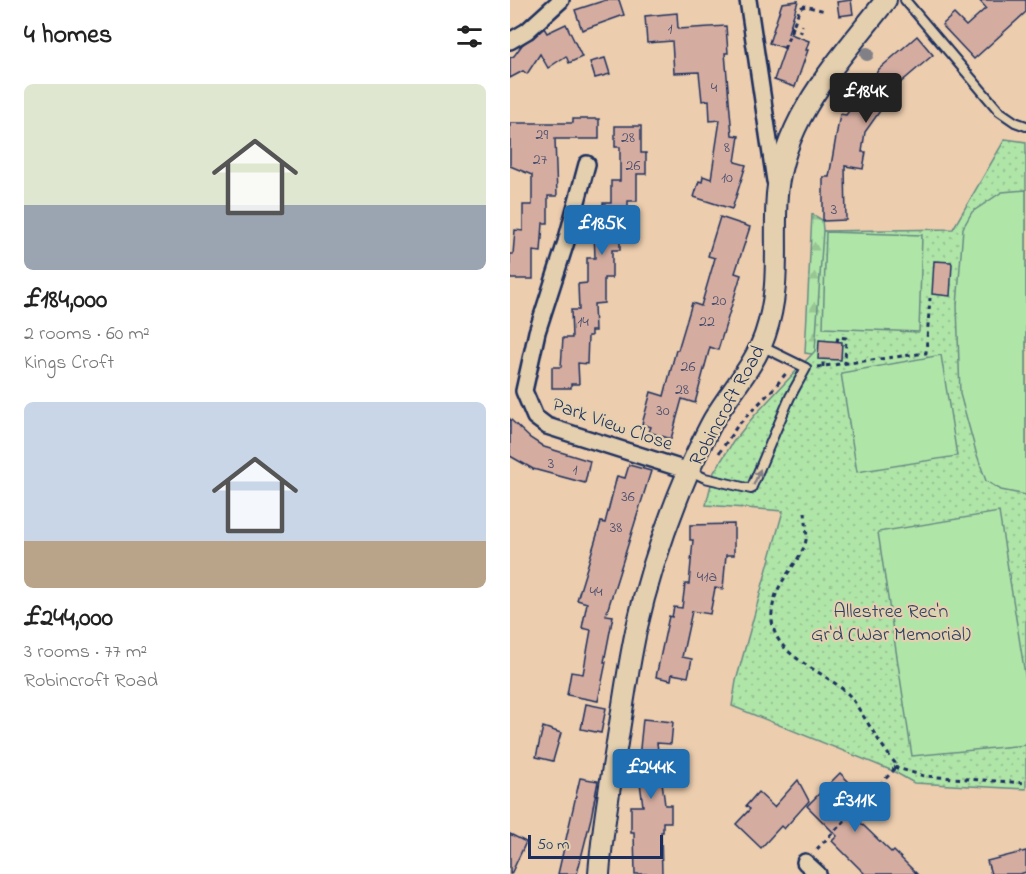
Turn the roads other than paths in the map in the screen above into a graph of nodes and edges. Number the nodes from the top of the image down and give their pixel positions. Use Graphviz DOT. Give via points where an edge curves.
graph roads {
  1 [pos="561,0"];
  2 [pos="748,0"];
  3 [pos="886,0"];
  4 [pos="906,0"];
  5 [pos="510,41"];
  6 [pos="1026,126"];
  7 [pos="587,164"];
  8 [pos="777,195"];
  9 [pos="761,346"];
  10 [pos="697,475"];
  11 [pos="805,862"];
  12 [pos="598,874"];
  13 [pos="818,874"];
  1 -- 5 [label="street"];
  2 -- 8 [label="street, Robincroft Road"];
  3 -- 8 [label="street" via="800,116 788,142"];
  4 -- 6 [label="lane" via="999,111"];
  7 -- 10 [label="street, Park View Close" via="537,332 524,391 536,417 547,426"];
  8 -- 9 [label="street, Robincroft Road" via="776,281"];
  9 -- 10 [label="street, Robincroft Road" via="714,419"];
  10 -- 9 [label="lane, one-way" via="751,489 806,368"];
  10 -- 12 [label="street, Robincroft Road" via="656,560 636,630"];
  11 -- 13 [label="street"];
}
